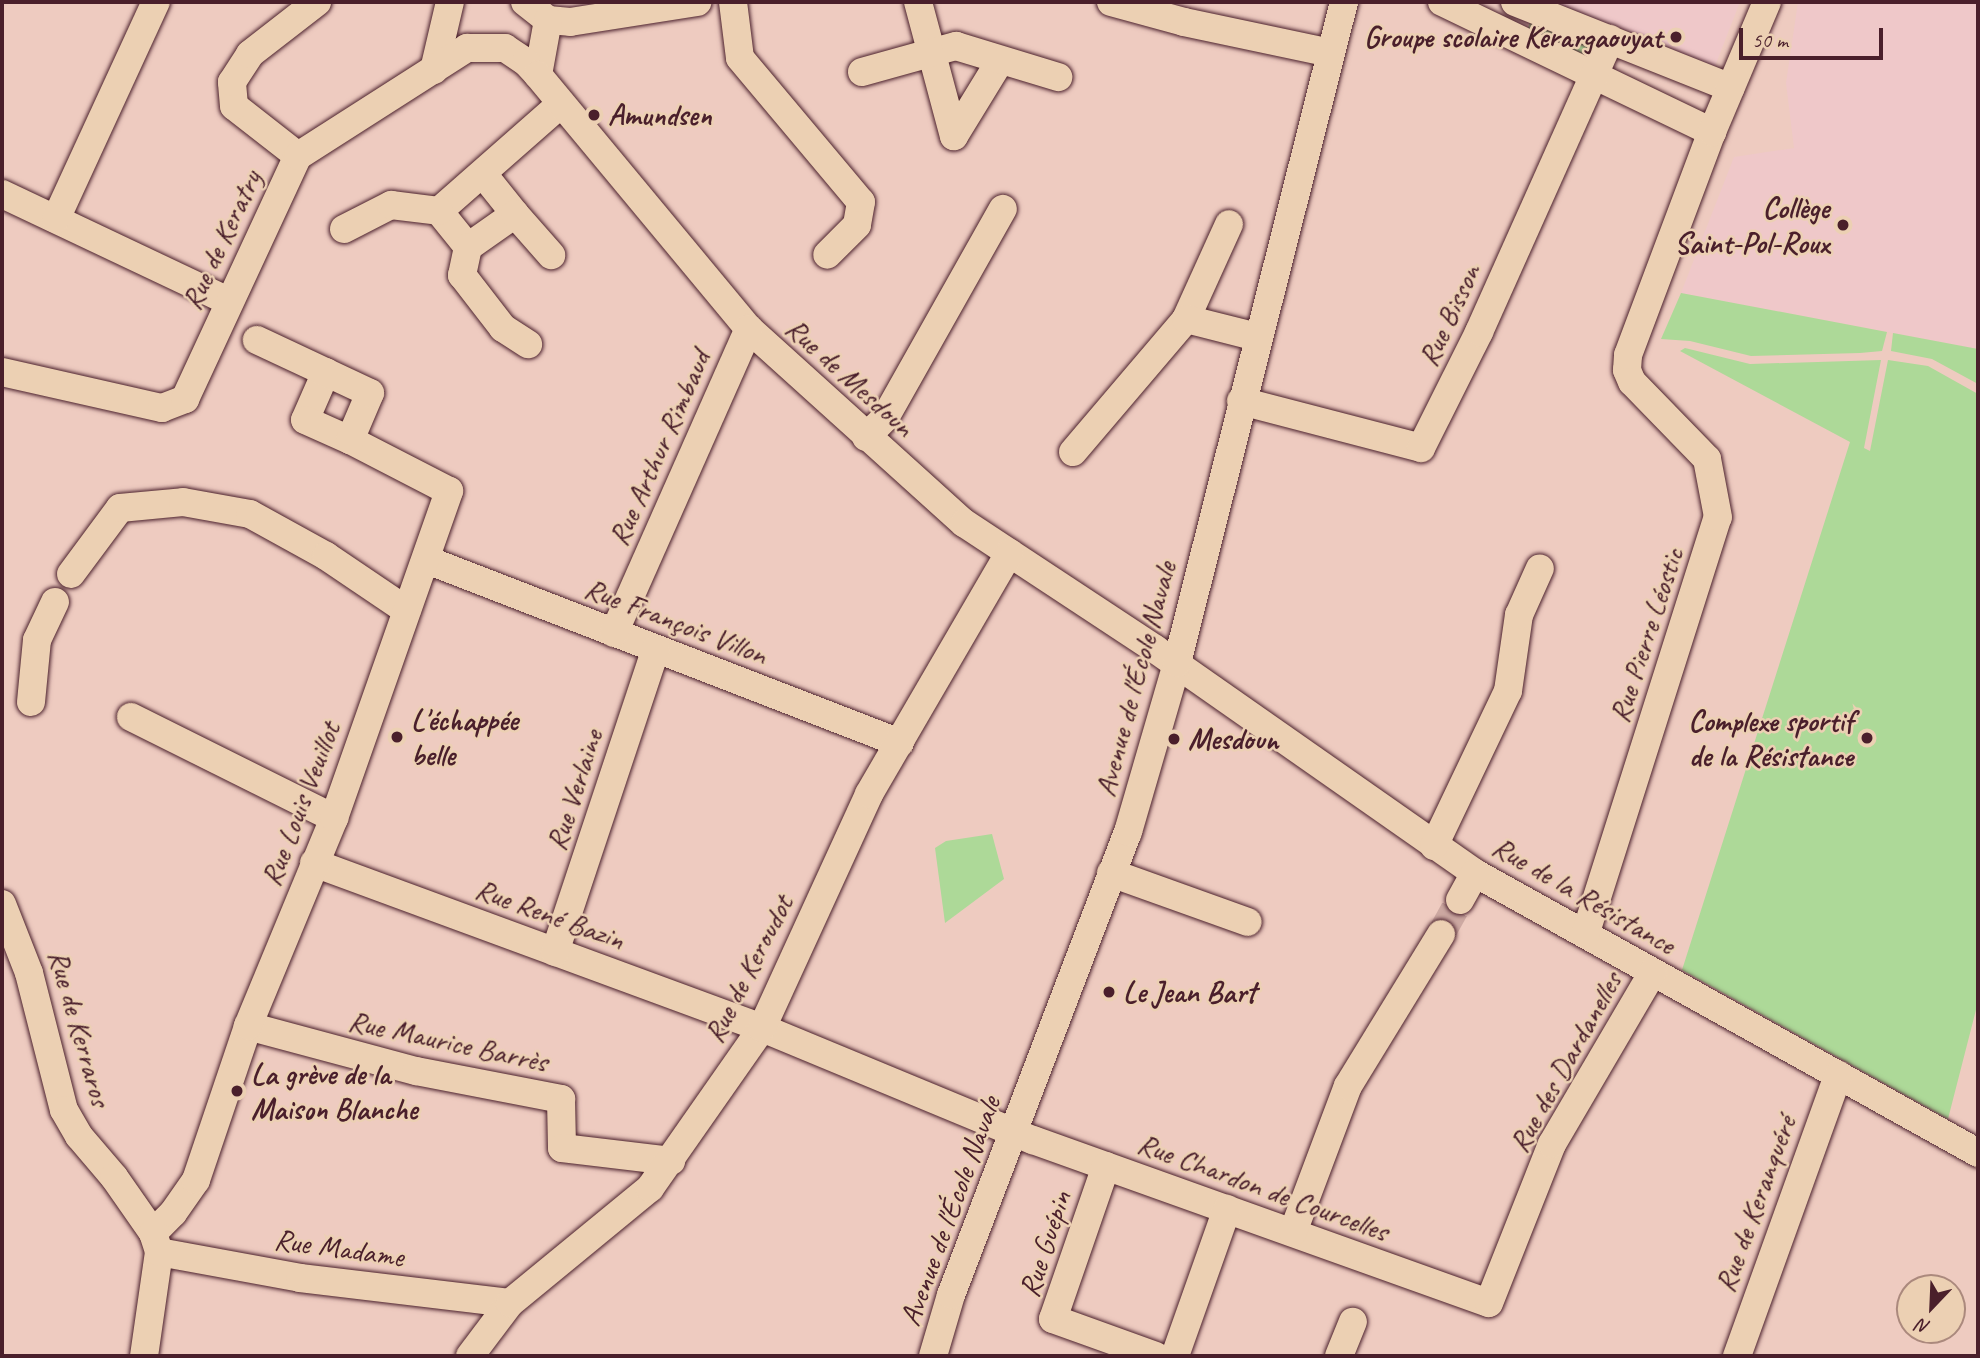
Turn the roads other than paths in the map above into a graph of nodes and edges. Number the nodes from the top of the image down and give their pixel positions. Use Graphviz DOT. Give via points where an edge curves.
graph roads {
  1 [pos="156,2"];
  2 [pos="317,2"];
  3 [pos="450,2"];
  4 [pos="526,2"];
  5 [pos="697,2"];
  6 [pos="733,2"];
  7 [pos="918,2"];
  8 [pos="1111,2"];
  9 [pos="1344,2"];
  10 [pos="1442,2"];
  11 [pos="1513,2"];
  12 [pos="1766,2"];
  13 [pos="1186,12"];
  14 [pos="548,20"];
  15 [pos="1500,29"];
  16 [pos="1610,39"];
  17 [pos="505,48"];
  18 [pos="1331,53"];
  19 [pos="933,54"];
  20 [pos="1000,61"];
  21 [pos="433,70"];
  22 [pos="862,72"];
  23 [pos="538,75"];
  24 [pos="1595,75"];
  25 [pos="1058,77"];
  26 [pos="1731,88"];
  27 [pos="562,104"];
  28 [pos="1712,132"];
  29 [pos="298,156"];
  30 [pos="483,174"];
  31 [pos="2,194"];
  32 [pos="1003,209"];
  33 [pos="439,211"];
  34 [pos="514,214"];
  35 [pos="56,219"];
  36 [pos="1229,224"];
  37 [pos="344,229"];
  38 [pos="468,247"];
  39 [pos="551,255"];
  40 [pos="827,255"];
  41 [pos="228,301"];
  42 [pos="1186,319"];
  43 [pos="749,329"];
  44 [pos="1257,337"];
  45 [pos="257,340"];
  46 [pos="528,344"];
  47 [pos="2,372"];
  48 [pos="326,373"];
  49 [pos="1241,401"];
  50 [pos="866,437"];
  51 [pos="350,440"];
  52 [pos="1073,453"];
  53 [pos="1009,553"];
  54 [pos="427,560"];
  55 [pos="1540,568"];
  56 [pos="71,574"];
  57 [pos="55,602"];
  58 [pos="406,610"];
  59 [pos="614,633"];
  60 [pos="656,649"];
  61 [pos="1177,663"];
  62 [pos="30,702"];
  63 [pos="131,717"];
  64 [pos="900,743"];
  65 [pos="334,818"];
  66 [pos="1434,846"];
  67 [pos="314,863"];
  68 [pos="1111,873"];
  69 [pos="1475,873"];
  70 [pos="1460,900"];
  71 [pos="2,904"];
  72 [pos="1248,922"];
  73 [pos="1586,932"];
  74 [pos="1441,934"];
  75 [pos="555,952"];
  76 [pos="1653,972"];
  77 [pos="248,1026"];
  78 [pos="762,1028"];
  79 [pos="1838,1075"];
  80 [pos="1016,1132"];
  81 [pos="1978,1153"];
  82 [pos="671,1161"];
  83 [pos="1106,1167"];
  84 [pos="1227,1209"];
  85 [pos="1293,1232"];
  86 [pos="156,1242"];
  87 [pos="510,1303"];
  88 [pos="1489,1303"];
  89 [pos="1353,1322"];
  90 [pos="144,1356"];
  91 [pos="470,1356"];
  92 [pos="933,1356"];
  93 [pos="1156,1356"];
  94 [pos="1175,1356"];
  95 [pos="1339,1356"];
  96 [pos="1737,1356"];
  1 -- 35 [label="street"];
  2 -- 29 [label="street" via="250,54 232,82 234,106"];
  3 -- 21 [label="street"];
  4 -- 14 [label="street"];
  5 -- 14 [label="street" via="570,22"];
  6 -- 40 [label="street" via="740,58 862,202 857,225"];
  7 -- 19 [label="street"];
  8 -- 13 [label="street"];
  9 -- 18 [label="street, Avenue de l'École Navale"];
  10 -- 15 [label="street"];
  11 -- 15 [label="street"];
  11 -- 16 [label="street"];
  12 -- 26 [label="street"];
  13 -- 18 [label="street"];
  14 -- 23 [label="street"];
  15 -- 24 [label="street"];
  16 -- 24 [label="street, Rue Bisson"];
  16 -- 26 [label="street"];
  17 -- 21 [label="street, Rue de Keratry" via="467,48"];
  17 -- 23 [label="street, Rue de Mesdoun"];
  18 -- 44 [label="street, Avenue de l'École Navale"];
  19 -- 20 [label="street" via="956,46"];
  19 -- 20 [label="street" via="954,136"];
  19 -- 22 [label="street"];
  20 -- 25 [label="street"];
  21 -- 29 [label="street, Rue de Keratry"];
  23 -- 27 [label="street, Rue de Mesdoun"];
  24 -- 28 [label="street"];
  24 -- 49 [label="street, Rue Bisson" via="1479,332 1421,448"];
  26 -- 28 [label="street"];
  27 -- 30 [label="street"];
  27 -- 43 [label="street, Rue de Mesdoun"];
  28 -- 73 [label="street, Rue Pierre Léostic" via="1628,355 1627,370 1632,382 1707,459 1718,517"];
  29 -- 41 [label="street, Rue de Keratry"];
  30 -- 33 [label="street"];
  30 -- 34 [label="street"];
  31 -- 35 [label="street"];
  32 -- 50 [label="street" via="885,418"];
  33 -- 37 [label="street" via="391,205"];
  33 -- 38 [label="street"];
  34 -- 38 [label="street"];
  34 -- 39 [label="street"];
  35 -- 41 [label="street"];
  36 -- 42 [label="street"];
  38 -- 46 [label="street" via="462,275 503,328"];
  41 -- 47 [label="street, Rue de Keratry" via="186,399 162,408"];
  42 -- 44 [label="street"];
  42 -- 52 [label="street"];
  43 -- 50 [label="street, Rue de Mesdoun"];
  43 -- 59 [label="street, Rue Arthur Rimbaud"];
  44 -- 49 [label="street, Avenue de l'École Navale"];
  45 -- 48 [label="street"];
  48 -- 51 [label="street" via="370,393"];
  48 -- 51 [label="street, Rue Louis Veuillot" via="305,420"];
  49 -- 61 [label="street, Avenue de l'École Navale"];
  50 -- 53 [label="street, Rue de Mesdoun" via="964,523"];
  51 -- 54 [label="street, Rue Louis Veuillot" via="449,491"];
  53 -- 61 [label="street, Rue de Mesdoun"];
  53 -- 64 [label="street, Rue de Keroudot"];
  54 -- 58 [label="street, Rue Louis Veuillot"];
  54 -- 59 [label="street, Rue François Villon"];
  55 -- 66 [label="street" via="1519,615 1508,691"];
  56 -- 58 [label="street" via="120,508 183,502 250,514 326,556"];
  57 -- 62 [label="street" via="37,640"];
  58 -- 65 [label="street, Rue Louis Veuillot"];
  59 -- 60 [label="street, Rue François Villon"];
  60 -- 64 [label="street, Rue François Villon"];
  60 -- 75 [label="street, Rue Verlaine"];
  61 -- 66 [label="street, Rue de la Résistance"];
  61 -- 68 [label="street, Avenue de l'École Navale" via="1128,832"];
  63 -- 65 [label="street"];
  64 -- 78 [label="street, Rue de Keroudot" via="869,794"];
  65 -- 67 [label="street, Rue Louis Veuillot"];
  66 -- 69 [label="street, Rue de la Résistance"];
  67 -- 75 [label="street, Rue René Bazin"];
  67 -- 77 [label="street, Rue Louis Veuillot"];
  68 -- 72 [label="street"];
  68 -- 80 [label="street, Avenue de l'École Navale"];
  69 -- 70 [label="street"];
  69 -- 73 [label="street, Rue de la Résistance"];
  71 -- 86 [label="street, Rue de Kerraros" via="29,973 64,1110"];
  73 -- 76 [label="street, Rue de la Résistance"];
  74 -- 85 [label="street" via="1348,1086"];
  75 -- 78 [label="street, Rue René Bazin"];
  76 -- 79 [label="street, Rue de la Résistance"];
  76 -- 88 [label="street, Rue des Dardanelles" via="1552,1144"];
  77 -- 82 [label="street, Rue Maurice Barrès" via="357,1057 561,1099 562,1148"];
  77 -- 86 [label="street, Rue Louis Veuillot" via="196,1180"];
  78 -- 80 [label="street, Rue René Bazin"];
  78 -- 82 [label="street, Rue de Keroudot"];
  79 -- 81 [label="street, Rue de la Résistance"];
  79 -- 96 [label="street, Rue de Keranquéré"];
  80 -- 83 [label="street, Rue Chardon de Courcelles"];
  80 -- 92 [label="street, Avenue de l'École Navale" via="951,1295"];
  82 -- 87 [label="street, Rue de Keroudot" via="650,1188"];
  83 -- 84 [label="street, Rue Chardon de Courcelles"];
  83 -- 93 [label="street, Rue Guépin" via="1053,1318"];
  84 -- 85 [label="street, Rue Chardon de Courcelles"];
  84 -- 94 [label="street"];
  85 -- 88 [label="street, Rue Chardon de Courcelles"];
  86 -- 87 [label="street, Rue Madame" via="206,1261 300,1278"];
  86 -- 90 [label="street"];
  87 -- 91 [label="street, Rue de Keroudot"];
  89 -- 95 [label="street"];
}
